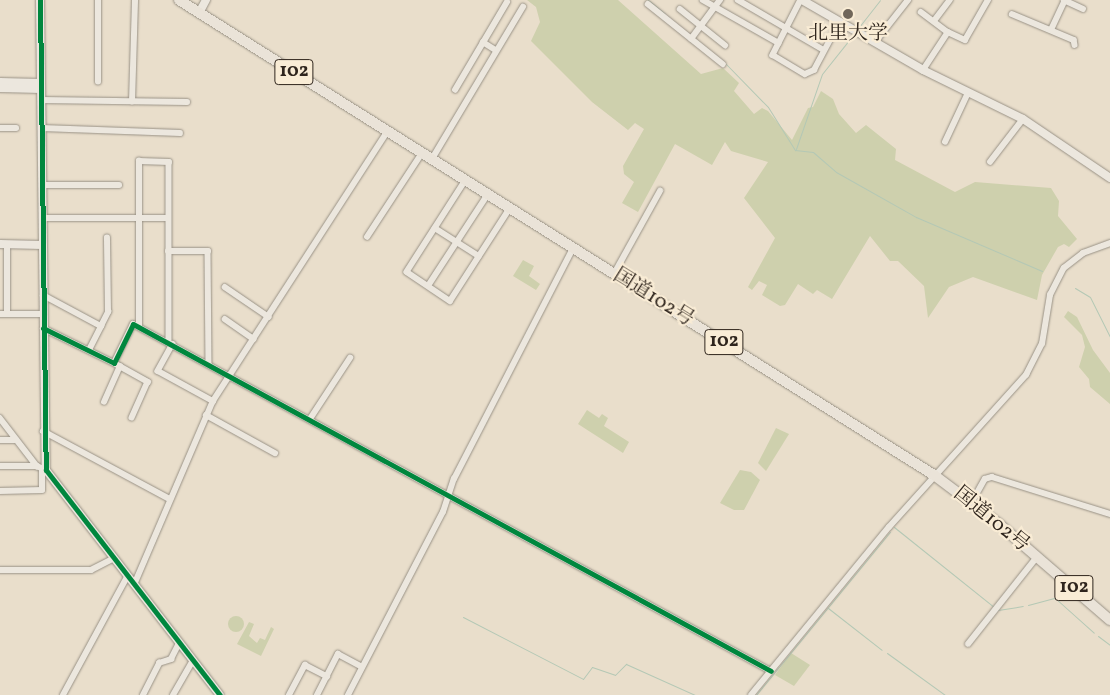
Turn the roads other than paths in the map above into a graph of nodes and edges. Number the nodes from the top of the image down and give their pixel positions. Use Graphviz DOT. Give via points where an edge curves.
graph roads {
  1 [pos="40,0"];
  2 [pos="98,0"];
  3 [pos="134,0"];
  4 [pos="179,0"];
  5 [pos="206,0"];
  6 [pos="703,0"];
  7 [pos="720,0"];
  8 [pos="738,0"];
  9 [pos="802,0"];
  10 [pos="908,0"];
  11 [pos="950,0"];
  12 [pos="988,0"];
  13 [pos="1064,0"];
  14 [pos="507,2"];
  15 [pos="648,4"];
  16 [pos="523,7"];
  17 [pos="716,8"];
  18 [pos="680,9"];
  19 [pos="1083,9"];
  20 [pos="920,12"];
  21 [pos="199,13"];
  22 [pos="1012,14"];
  23 [pos="934,21"];
  24 [pos="840,22"];
  25 [pos="701,26"];
  26 [pos="786,28"];
  27 [pos="1052,30"];
  28 [pos="948,32"];
  29 [pos="692,37"];
  30 [pos="876,41"];
  31 [pos="483,42"];
  32 [pos="778,43"];
  33 [pos="725,45"];
  34 [pos="1075,45"];
  35 [pos="496,50"];
  36 [pos="824,50"];
  37 [pos="723,64"];
  38 [pos="923,70"];
  39 [pos="0,82"];
  40 [pos="98,82"];
  41 [pos="41,86"];
  42 [pos="0,88"];
  43 [pos="455,90"];
  44 [pos="968,93"];
  45 [pos="41,100"];
  46 [pos="132,102"];
  47 [pos="187,102"];
  48 [pos="1022,119"];
  49 [pos="0,128"];
  50 [pos="16,128"];
  51 [pos="42,128"];
  52 [pos="388,131"];
  53 [pos="180,133"];
  54 [pos="944,142"];
  55 [pos="422,153"];
  56 [pos="432,159"];
  57 [pos="990,162"];
  58 [pos="1110,178"];
  59 [pos="466,180"];
  60 [pos="42,185"];
  61 [pos="118,185"];
  62 [pos="660,191"];
  63 [pos="488,194"];
  64 [pos="510,208"];
  65 [pos="42,218"];
  66 [pos="140,218"];
  67 [pos="168,218"];
  68 [pos="435,228"];
  69 [pos="368,237"];
  70 [pos="107,238"];
  71 [pos="457,242"];
  72 [pos="1110,243"];
  73 [pos="4,244"];
  74 [pos="42,245"];
  75 [pos="573,248"];
  76 [pos="168,251"];
  77 [pos="479,256"];
  78 [pos="614,274"];
  79 [pos="428,286"];
  80 [pos="225,287"];
  81 [pos="43,295"];
  82 [pos="0,314"];
  83 [pos="7,314"];
  84 [pos="43,314"];
  85 [pos="269,317"];
  86 [pos="224,320"];
  87 [pos="101,326"];
  88 [pos="139,326"];
  89 [pos="44,328"];
  90 [pos="254,339"];
  91 [pos="171,343"];
  92 [pos="89,350"];
  93 [pos="350,358"];
  94 [pos="114,363"];
  95 [pos="209,364"];
  96 [pos="120,366"];
  97 [pos="230,375"];
  98 [pos="213,401"];
  99 [pos="104,402"];
  100 [pos="206,415"];
  101 [pos="0,418"];
  102 [pos="132,418"];
  103 [pos="310,419"];
  104 [pos="43,431"];
  105 [pos="0,440"];
  106 [pos="16,440"];
  107 [pos="275,453"];
  108 [pos="0,466"];
  109 [pos="41,469"];
  110 [pos="934,475"];
  111 [pos="0,491"];
  112 [pos="449,496"];
  113 [pos="170,499"];
  114 [pos="972,502"];
  115 [pos="1110,514"];
  116 [pos="1037,557"];
  117 [pos="113,559"];
  118 [pos="0,570"];
  119 [pos="127,577"];
  120 [pos="134,585"];
  121 [pos="1110,620"];
  122 [pos="179,644"];
  123 [pos="968,644"];
  124 [pos="193,660"];
  125 [pos="362,667"];
  126 [pos="771,671"];
  127 [pos="327,676"];
  128 [pos="63,695"];
  129 [pos="143,695"];
  130 [pos="173,695"];
  131 [pos="220,695"];
  132 [pos="289,695"];
  133 [pos="317,695"];
  134 [pos="348,695"];
  135 [pos="751,695"];
  1 -- 41 [label="street"];
  2 -- 40 [label="street"];
  3 -- 46 [label="street"];
  4 -- 21 [label="highway, 国道102号 / 102"];
  5 -- 21 [label="street"];
  6 -- 17 [label="street"];
  7 -- 17 [label="street"];
  8 -- 26 [label="street"];
  9 -- 24 [label="street"];
  9 -- 26 [label="street"];
  10 -- 30 [label="street"];
  11 -- 23 [label="street"];
  12 -- 28 [label="street" via="965,40"];
  13 -- 19 [label="street"];
  13 -- 27 [label="street"];
  14 -- 31 [label="street"];
  15 -- 29 [label="street"];
  16 -- 35 [label="street"];
  17 -- 25 [label="street"];
  17 -- 32 [label="street"];
  18 -- 25 [label="street"];
  20 -- 23 [label="street"];
  21 -- 52 [label="highway, 国道102号 / 102"];
  22 -- 27 [label="street"];
  23 -- 28 [label="street"];
  24 -- 30 [label="street"];
  24 -- 36 [label="street"];
  25 -- 29 [label="street"];
  25 -- 33 [label="street"];
  26 -- 32 [label="street"];
  26 -- 36 [label="street"];
  27 -- 34 [label="street" via="1074,40"];
  28 -- 38 [label="street"];
  29 -- 37 [label="street"];
  30 -- 38 [label="street"];
  31 -- 35 [label="street"];
  31 -- 43 [label="street"];
  32 -- 36 [label="street" via="773,55 805,74 814,70"];
  35 -- 56 [label="street"];
  38 -- 44 [label="street"];
  39 -- 41 [label="street"];
  41 -- 42 [label="street"];
  41 -- 45 [label="street"];
  44 -- 48 [label="street"];
  44 -- 54 [label="street"];
  45 -- 46 [label="street"];
  45 -- 51 [label="street"];
  46 -- 47 [label="street"];
  48 -- 57 [label="street"];
  48 -- 58 [label="street"];
  49 -- 50 [label="street"];
  51 -- 53 [label="street"];
  51 -- 60 [label="street"];
  52 -- 55 [label="highway, 国道102号 / 102"];
  52 -- 85 [label="street"];
  55 -- 56 [label="highway, 国道102号 / 102"];
  55 -- 69 [label="street"];
  56 -- 59 [label="highway, 国道102号 / 102"];
  59 -- 63 [label="highway, 国道102号 / 102"];
  59 -- 68 [label="street"];
  60 -- 61 [label="street"];
  60 -- 65 [label="street"];
  62 -- 78 [label="street"];
  63 -- 64 [label="highway, 国道102号 / 102"];
  63 -- 71 [label="street"];
  64 -- 75 [label="highway, 国道102号 / 102"];
  64 -- 77 [label="street"];
  65 -- 66 [label="street"];
  65 -- 74 [label="street"];
  66 -- 67 [label="street"];
  66 -- 67 [label="street" via="139,161 169,162"];
  66 -- 88 [label="street"];
  67 -- 76 [label="street"];
  68 -- 71 [label="street"];
  68 -- 79 [label="street" via="407,272"];
  70 -- 87 [label="street" via="108,312"];
  71 -- 77 [label="street"];
  71 -- 79 [label="street"];
  72 -- 110 [label="street" via="1083,253 1064,268 1050,295 1042,344 1026,375"];
  73 -- 74 [label="street"];
  73 -- 83 [label="street"];
  74 -- 81 [label="street"];
  75 -- 78 [label="highway, 国道102号 / 102"];
  75 -- 112 [label="street" via="465,457"];
  76 -- 91 [label="street"];
  76 -- 95 [label="street" via="208,252"];
  77 -- 79 [label="street" via="450,301"];
  78 -- 110 [label="highway, 国道102号 / 102"];
  80 -- 85 [label="street"];
  81 -- 84 [label="street"];
  81 -- 87 [label="street"];
  82 -- 83 [label="street"];
  83 -- 84 [label="street"];
  84 -- 89 [label="street"];
  85 -- 90 [label="street"];
  86 -- 90 [label="street"];
  87 -- 92 [label="street"];
  88 -- 91 [label="street"];
  88 -- 94 [label="street" via="133,324"];
  89 -- 92 [label="street"];
  89 -- 104 [label="street"];
  90 -- 97 [label="street"];
  91 -- 95 [label="street"];
  91 -- 98 [label="street" via="158,371"];
  92 -- 94 [label="street"];
  93 -- 103 [label="street"];
  94 -- 96 [label="street"];
  95 -- 97 [label="street"];
  96 -- 99 [label="street"];
  96 -- 102 [label="street" via="148,382"];
  97 -- 98 [label="street"];
  97 -- 103 [label="street"];
  98 -- 100 [label="street"];
  100 -- 107 [label="street"];
  100 -- 113 [label="street"];
  101 -- 106 [label="street"];
  103 -- 112 [label="street"];
  104 -- 109 [label="street"];
  104 -- 113 [label="street"];
  105 -- 106 [label="street"];
  106 -- 109 [label="street"];
  108 -- 109 [label="street"];
  109 -- 111 [label="street" via="42,490"];
  109 -- 117 [label="street"];
  110 -- 114 [label="highway, 国道102号 / 102"];
  110 -- 126 [label="street"];
  112 -- 125 [label="street"];
  112 -- 126 [label="street"];
  113 -- 120 [label="street"];
  114 -- 115 [label="street" via="986,479 992,477"];
  114 -- 116 [label="highway, 国道102号 / 102"];
  116 -- 121 [label="highway, 国道102号 / 102"];
  116 -- 123 [label="street"];
  117 -- 118 [label="street" via="91,570"];
  117 -- 119 [label="street"];
  119 -- 120 [label="street"];
  119 -- 128 [label="street"];
  120 -- 122 [label="street"];
  122 -- 124 [label="street"];
  122 -- 129 [label="street" via="171,659 159,663"];
  124 -- 130 [label="street"];
  124 -- 131 [label="street"];
  125 -- 127 [label="street" via="338,654"];
  125 -- 134 [label="street"];
  126 -- 135 [label="street"];
  127 -- 132 [label="street" via="305,665"];
  127 -- 133 [label="street"];
}
